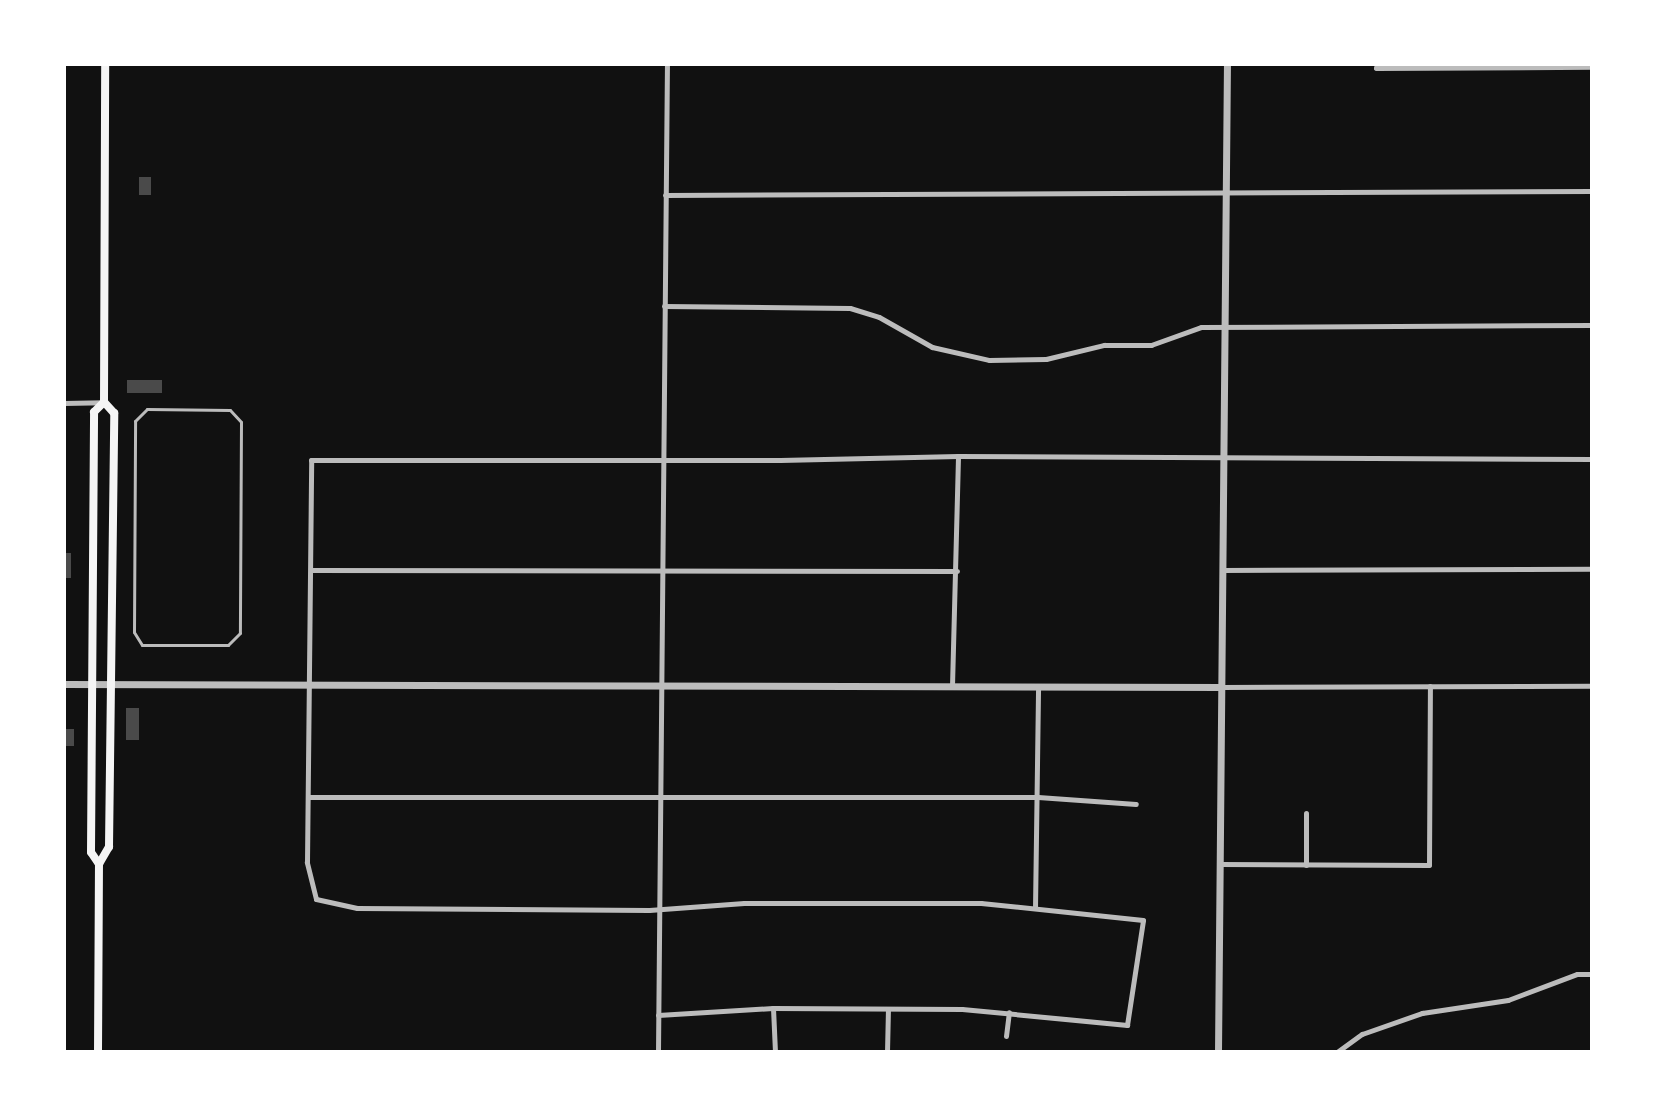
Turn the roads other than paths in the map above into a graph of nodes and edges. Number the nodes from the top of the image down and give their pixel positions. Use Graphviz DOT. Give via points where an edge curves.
graph roads {
  1 [pos="107,64"];
  2 [pos="667,64"];
  3 [pos="1227,64"];
  4 [pos="1376,66"];
  5 [pos="1592,67"];
  6 [pos="1226,191"];
  7 [pos="1592,191"];
  8 [pos="665,195"];
  9 [pos="664,306"];
  10 [pos="1592,325"];
  11 [pos="1225,326"];
  12 [pos="104,402"];
  13 [pos="64,403"];
  14 [pos="241,422"];
  15 [pos="958,456"];
  16 [pos="1223,459"];
  17 [pos="1592,459"];
  18 [pos="663,460"];
  19 [pos="1592,569"];
  20 [pos="311,570"];
  21 [pos="661,570"];
  22 [pos="1222,570"];
  23 [pos="957,571"];
  24 [pos="91,683"];
  25 [pos="111,683"];
  26 [pos="309,683"];
  27 [pos="64,684"];
  28 [pos="660,684"];
  29 [pos="952,686"];
  30 [pos="1038,686"];
  31 [pos="1430,686"];
  32 [pos="1592,686"];
  33 [pos="1221,687"];
  34 [pos="308,797"];
  35 [pos="1038,797"];
  36 [pos="660,798"];
  37 [pos="1136,804"];
  38 [pos="1306,813"];
  39 [pos="99,864"];
  40 [pos="1220,864"];
  41 [pos="1306,865"];
  42 [pos="1035,909"];
  43 [pos="659,910"];
  44 [pos="1592,974"];
  45 [pos="773,1008"];
  46 [pos="888,1009"];
  47 [pos="1009,1012"];
  48 [pos="658,1015"];
  49 [pos="1006,1036"];
  50 [pos="98,1052"];
  51 [pos="658,1052"];
  52 [pos="775,1052"];
  53 [pos="887,1052"];
  54 [pos="1218,1052"];
  55 [pos="1337,1052"];
  1 -- 12 [label="main road"];
  2 -- 8 [label="street"];
  3 -- 6 [label="street"];
  4 -- 5 [label="street"];
  6 -- 7 [label="street"];
  6 -- 8 [label="street"];
  6 -- 11 [label="street"];
  8 -- 9 [label="street"];
  9 -- 11 [label="street" via="850,308 879,317 932,347 989,360 1046,359 1104,345 1151,345 1201,327"];
  9 -- 18 [label="street"];
  10 -- 11 [label="street"];
  11 -- 16 [label="street"];
  12 -- 13 [label="street"];
  12 -- 24 [label="main road" via="94,412"];
  12 -- 25 [label="main road" via="114,413"];
  14 -- 14 [label="lane" via="240,633 228,645 142,645 134,632 135,421 147,409 230,410"];
  15 -- 16 [label="street"];
  15 -- 18 [label="street"];
  15 -- 23 [label="street"];
  16 -- 17 [label="street"];
  16 -- 22 [label="street"];
  18 -- 20 [label="street" via="311,460"];
  18 -- 21 [label="street"];
  19 -- 22 [label="street"];
  20 -- 21 [label="street"];
  20 -- 26 [label="street"];
  21 -- 23 [label="street"];
  21 -- 28 [label="street"];
  22 -- 33 [label="street"];
  23 -- 29 [label="street"];
  24 -- 25 [label="street"];
  24 -- 27 [label="street"];
  24 -- 39 [label="main road" via="91,852"];
  25 -- 26 [label="street"];
  25 -- 39 [label="main road" via="109,847"];
  26 -- 28 [label="street"];
  26 -- 34 [label="street"];
  28 -- 29 [label="street"];
  28 -- 36 [label="street"];
  29 -- 30 [label="street"];
  30 -- 33 [label="street"];
  30 -- 35 [label="street"];
  31 -- 32 [label="street"];
  31 -- 33 [label="street"];
  31 -- 41 [label="street" via="1429,865"];
  33 -- 40 [label="street"];
  34 -- 36 [label="street"];
  34 -- 43 [label="street" via="307,862 316,899 357,908"];
  35 -- 36 [label="street"];
  35 -- 37 [label="street"];
  35 -- 42 [label="street"];
  36 -- 43 [label="street"];
  38 -- 41 [label="street"];
  39 -- 50 [label="main road"];
  40 -- 41 [label="street"];
  40 -- 54 [label="street"];
  42 -- 43 [label="street" via="981,903 744,903"];
  42 -- 47 [label="street" via="1143,920 1127,1025"];
  43 -- 48 [label="street"];
  44 -- 55 [label="street" via="1577,974 1508,1000 1422,1013 1362,1034"];
  45 -- 46 [label="street"];
  45 -- 48 [label="street"];
  45 -- 52 [label="street"];
  46 -- 47 [label="street"];
  46 -- 53 [label="street"];
  47 -- 49 [label="street"];
  48 -- 51 [label="street"];
}
